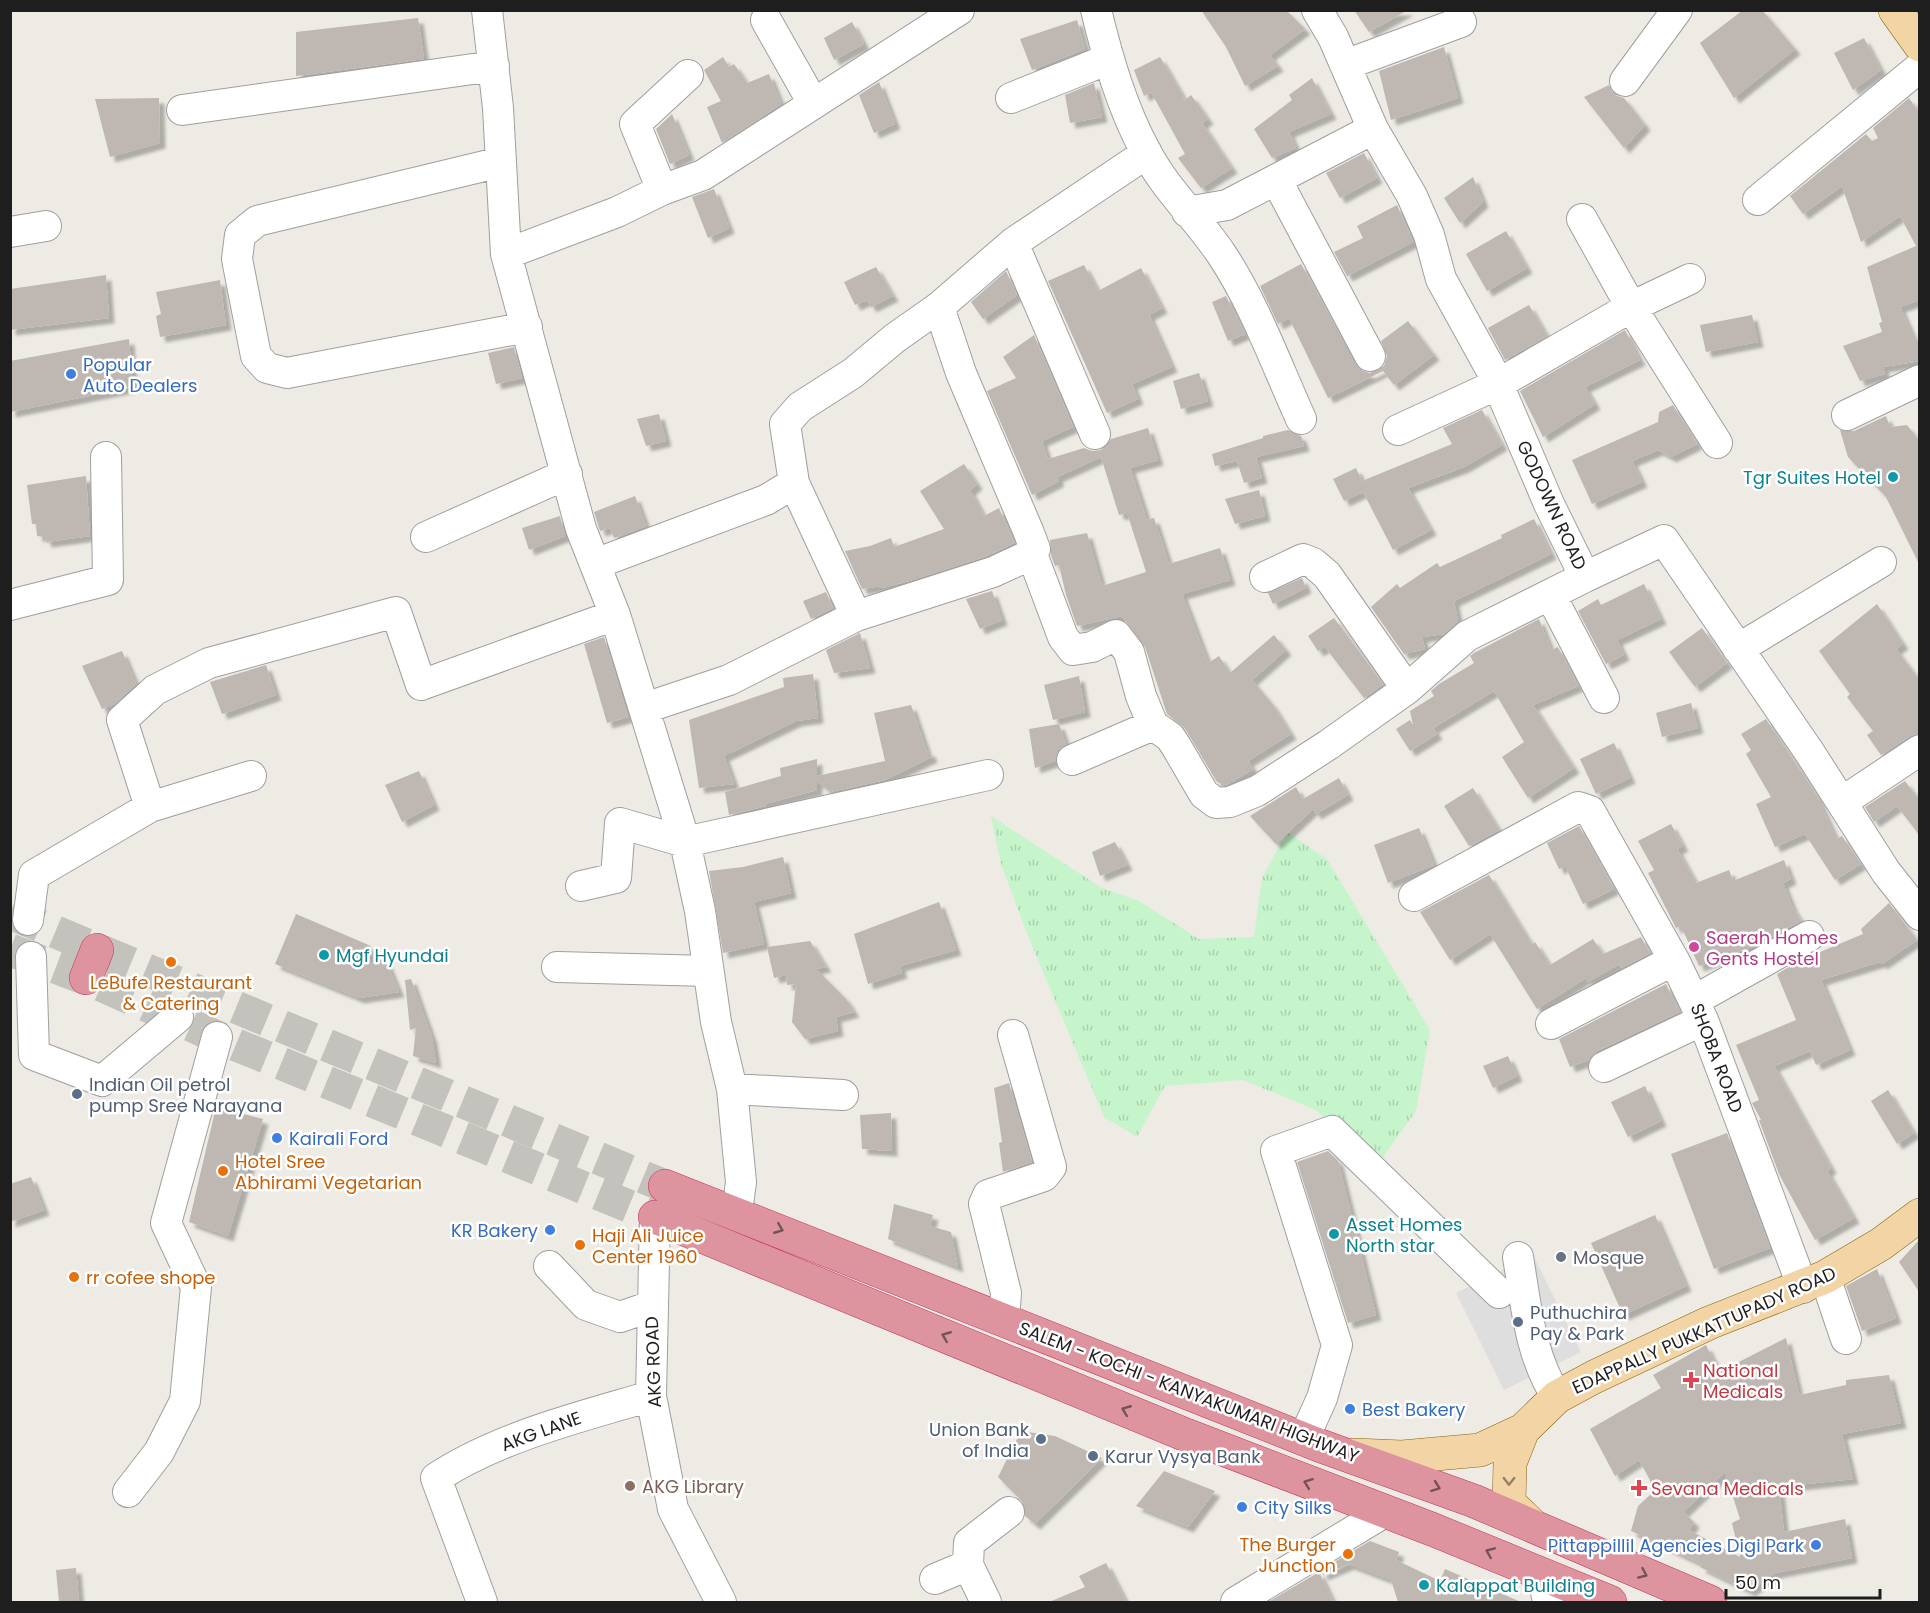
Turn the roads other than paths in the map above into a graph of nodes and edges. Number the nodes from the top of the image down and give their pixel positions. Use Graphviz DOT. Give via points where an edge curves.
graph roads {
  1 [pos="487,10"];
  2 [pos="958,10"];
  3 [pos="1096,10"];
  4 [pos="1317,10"];
  5 [pos="1677,10"];
  6 [pos="766,20"];
  7 [pos="1461,22"];
  8 [pos="1109,59"];
  9 [pos="1345,65"];
  10 [pos="494,66"];
  11 [pos="1920,67"];
  12 [pos="688,75"];
  13 [pos="1625,81"];
  14 [pos="1011,98"];
  15 [pos="813,104"];
  16 [pos="182,111"];
  17 [pos="1373,129"];
  18 [pos="1147,153"];
  19 [pos="501,162"];
  20 [pos="1277,181"];
  21 [pos="662,190"];
  22 [pos="1758,200"];
  23 [pos="1187,212"];
  24 [pos="1582,219"];
  25 [pos="46,226"];
  26 [pos="10,232"];
  27 [pos="1013,243"];
  28 [pos="506,254"];
  29 [pos="1690,279"];
  30 [pos="939,307"];
  31 [pos="1631,307"];
  32 [pos="527,327"];
  33 [pos="1370,356"];
  34 [pos="1920,380"];
  35 [pos="1497,384"];
  36 [pos="1847,415"];
  37 [pos="1301,418"];
  38 [pos="1398,430"];
  39 [pos="1095,434"];
  40 [pos="1717,443"];
  41 [pos="106,457"];
  42 [pos="567,474"];
  43 [pos="794,483"];
  44 [pos="426,537"];
  45 [pos="1032,554"];
  46 [pos="1881,562"];
  47 [pos="595,564"];
  48 [pos="1265,577"];
  49 [pos="1585,577"];
  50 [pos="1551,596"];
  51 [pos="10,605"];
  52 [pos="615,615"];
  53 [pos="856,616"];
  54 [pos="1738,649"];
  55 [pos="1407,689"];
  56 [pos="1604,698"];
  57 [pos="645,708"];
  58 [pos="1153,724"];
  59 [pos="1920,750"];
  60 [pos="1072,760"];
  61 [pos="988,775"];
  62 [pos="251,776"];
  63 [pos="1842,802"];
  64 [pos="150,807"];
  65 [pos="685,842"];
  66 [pos="581,886"];
  67 [pos="1414,896"];
  68 [pos="1920,915"];
  69 [pos="28,920"];
  70 [pos="1809,936"];
  71 [pos="31,957"];
  72 [pos="1674,960"];
  73 [pos="557,967"];
  74 [pos="708,971"];
  75 [pos="1699,1010"];
  76 [pos="178,1017"];
  77 [pos="1551,1024"];
  78 [pos="1013,1035"];
  79 [pos="217,1037"];
  80 [pos="1604,1067"];
  81 [pos="732,1089"];
  82 [pos="843,1095"];
  83 [pos="666,1186"];
  84 [pos="737,1212"];
  85 [pos="1920,1215"];
  86 [pos="655,1217"];
  87 [pos="1518,1257"];
  88 [pos="549,1266"];
  89 [pos="1814,1282"];
  90 [pos="1499,1293"];
  91 [pos="652,1306"];
  92 [pos="1005,1319"];
  93 [pos="1846,1339"];
  94 [pos="651,1396"];
  95 [pos="1557,1397"];
  96 [pos="1523,1430"];
  97 [pos="1313,1442"];
  98 [pos="128,1492"];
  99 [pos="1009,1512"];
  100 [pos="1383,1512"];
  101 [pos="1532,1525"];
  102 [pos="968,1565"];
  103 [pos="935,1579"];
  104 [pos="1545,1590"];
  105 [pos="482,1602"];
  106 [pos="721,1602"];
  107 [pos="987,1602"];
  108 [pos="1236,1602"];
  109 [pos="1611,1602"];
  110 [pos="1710,1602"];
  1 -- 10 [label="street"];
  2 -- 15 [label="street"];
  3 -- 8 [label="street"];
  4 -- 9 [label="street, GODOWN ROAD"];
  5 -- 13 [label="street"];
  6 -- 15 [label="street"];
  7 -- 9 [label="street"];
  8 -- 14 [label="street"];
  8 -- 18 [label="street" via="1127,112"];
  9 -- 17 [label="street, GODOWN ROAD"];
  10 -- 16 [label="street"];
  10 -- 19 [label="street"];
  11 -- 22 [label="street"];
  12 -- 21 [label="street" via="635,124"];
  15 -- 21 [label="street" via="703,175"];
  17 -- 20 [label="street"];
  17 -- 35 [label="street, GODOWN ROAD" via="1412,196 1429,235 1441,279"];
  18 -- 23 [label="street"];
  18 -- 27 [label="street"];
  19 -- 28 [label="street"];
  19 -- 32 [label="street" via="257,221 240,236 237,259 256,356 267,368 287,373"];
  20 -- 23 [label="street" via="1227,205"];
  20 -- 33 [label="street"];
  21 -- 28 [label="street" via="617,213"];
  23 -- 37 [label="street" via="1221,254 1250,304"];
  24 -- 31 [label="street"];
  25 -- 26 [label="street"];
  27 -- 30 [label="street"];
  27 -- 39 [label="street"];
  28 -- 32 [label="street"];
  29 -- 31 [label="street"];
  30 -- 43 [label="street" via="853,373 800,407 785,424"];
  30 -- 45 [label="street" via="961,373 1029,533 1035,549"];
  31 -- 35 [label="street"];
  31 -- 40 [label="street"];
  32 -- 42 [label="street"];
  34 -- 36 [label="street"];
  35 -- 38 [label="street"];
  35 -- 49 [label="street, GODOWN ROAD"];
  41 -- 51 [label="street" via="108,580"];
  42 -- 44 [label="street"];
  42 -- 47 [label="street"];
  43 -- 47 [label="street" via="766,500"];
  43 -- 53 [label="street"];
  45 -- 53 [label="street" via="993,572"];
  45 -- 58 [label="street" via="1063,637 1073,650 1116,634 1120,638 1129,652"];
  46 -- 54 [label="street"];
  47 -- 52 [label="street"];
  48 -- 55 [label="street" via="1303,559 1313,563 1327,575"];
  49 -- 50 [label="street"];
  49 -- 54 [label="street, GODOWN ROAD" via="1664,540"];
  50 -- 55 [label="street" via="1467,636"];
  50 -- 56 [label="street"];
  52 -- 57 [label="street"];
  52 -- 64 [label="street" via="421,685 396,612 209,663 155,690 122,720"];
  53 -- 57 [label="street" via="729,680"];
  54 -- 63 [label="street, GODOWN ROAD"];
  55 -- 58 [label="street" via="1257,791 1230,802 1216,803 1204,794 1170,737"];
  57 -- 65 [label="street"];
  58 -- 60 [label="street"];
  59 -- 63 [label="street"];
  61 -- 65 [label="street"];
  62 -- 64 [label="street"];
  63 -- 68 [label="street, GODOWN ROAD" via="1886,872"];
  64 -- 69 [label="street" via="34,874"];
  65 -- 66 [label="street" via="620,823 616,878"];
  65 -- 74 [label="street"];
  67 -- 72 [label="street, SHOBA ROAD" via="1578,807 1590,811"];
  70 -- 75 [label="street"];
  71 -- 76 [label="street" via="34,1055 102,1081"];
  72 -- 75 [label="street, SHOBA ROAD"];
  72 -- 77 [label="street"];
  73 -- 74 [label="street"];
  74 -- 81 [label="street"];
  75 -- 80 [label="street"];
  75 -- 89 [label="street, SHOBA ROAD"];
  78 -- 92 [label="street" via="1051,1167 1044,1176 988,1195 984,1204 1006,1293"];
  79 -- 98 [label="street" via="166,1223 196,1287 184,1401 159,1452"];
  81 -- 82 [label="street"];
  81 -- 84 [label="street" via="741,1182"];
  83 -- 84 [label="highway, SALEM - KOCHI - KANYAKUMARI HIGHWAY"];
  84 -- 92 [label="highway, SALEM - KOCHI - KANYAKUMARI HIGHWAY, one-way"];
  85 -- 89 [label="main road, EDAPPALLY PUKKATTUPADY ROAD" via="1881,1244"];
  86 -- 91 [label="street, AKG ROAD"];
  100 -- 86 [label="highway, SALEM - KOCHI - KANYAKUMARI HIGHWAY, one-way"];
  87 -- 95 [label="street" via="1533,1340 1544,1377"];
  88 -- 91 [label="street" via="586,1305 620,1317"];
  89 -- 93 [label="street, SHOBA ROAD"];
  89 -- 95 [label="main road, EDAPPALLY PUKKATTUPADY ROAD" via="1709,1323"];
  90 -- 97 [label="street" via="1332,1131 1276,1151 1337,1345"];
  91 -- 94 [label="street, AKG ROAD"];
  92 -- 97 [label="highway, SALEM - KOCHI - KANYAKUMARI HIGHWAY"];
  94 -- 105 [label="street, AKG LANE" via="572,1419 464,1460 436,1478"];
  94 -- 106 [label="street, AKG ROAD" via="673,1509"];
  95 -- 96 [label="main road, EDAPPALLY PUKKATTUPADY ROAD"];
  96 -- 97 [label="main road" via="1480,1450 1451,1454 1360,1457"];
  96 -- 101 [label="main road, one-way" via="1510,1463 1509,1503"];
  97 -- 101 [label="highway, SALEM - KOCHI - KANYAKUMARI HIGHWAY, one-way"];
  99 -- 102 [label="street" via="969,1543"];
  104 -- 100 [label="highway, SALEM - KOCHI - KANYAKUMARI HIGHWAY, one-way" via="1482,1549"];
  100 -- 108 [label="street"];
  101 -- 110 [label="highway, SALEM - KOCHI - KANYAKUMARI HIGHWAY, one-way"];
  102 -- 103 [label="street"];
  102 -- 107 [label="street"];
  104 -- 109 [label="highway, SALEM - KOCHI - KANYAKUMARI HIGHWAY"];
}
